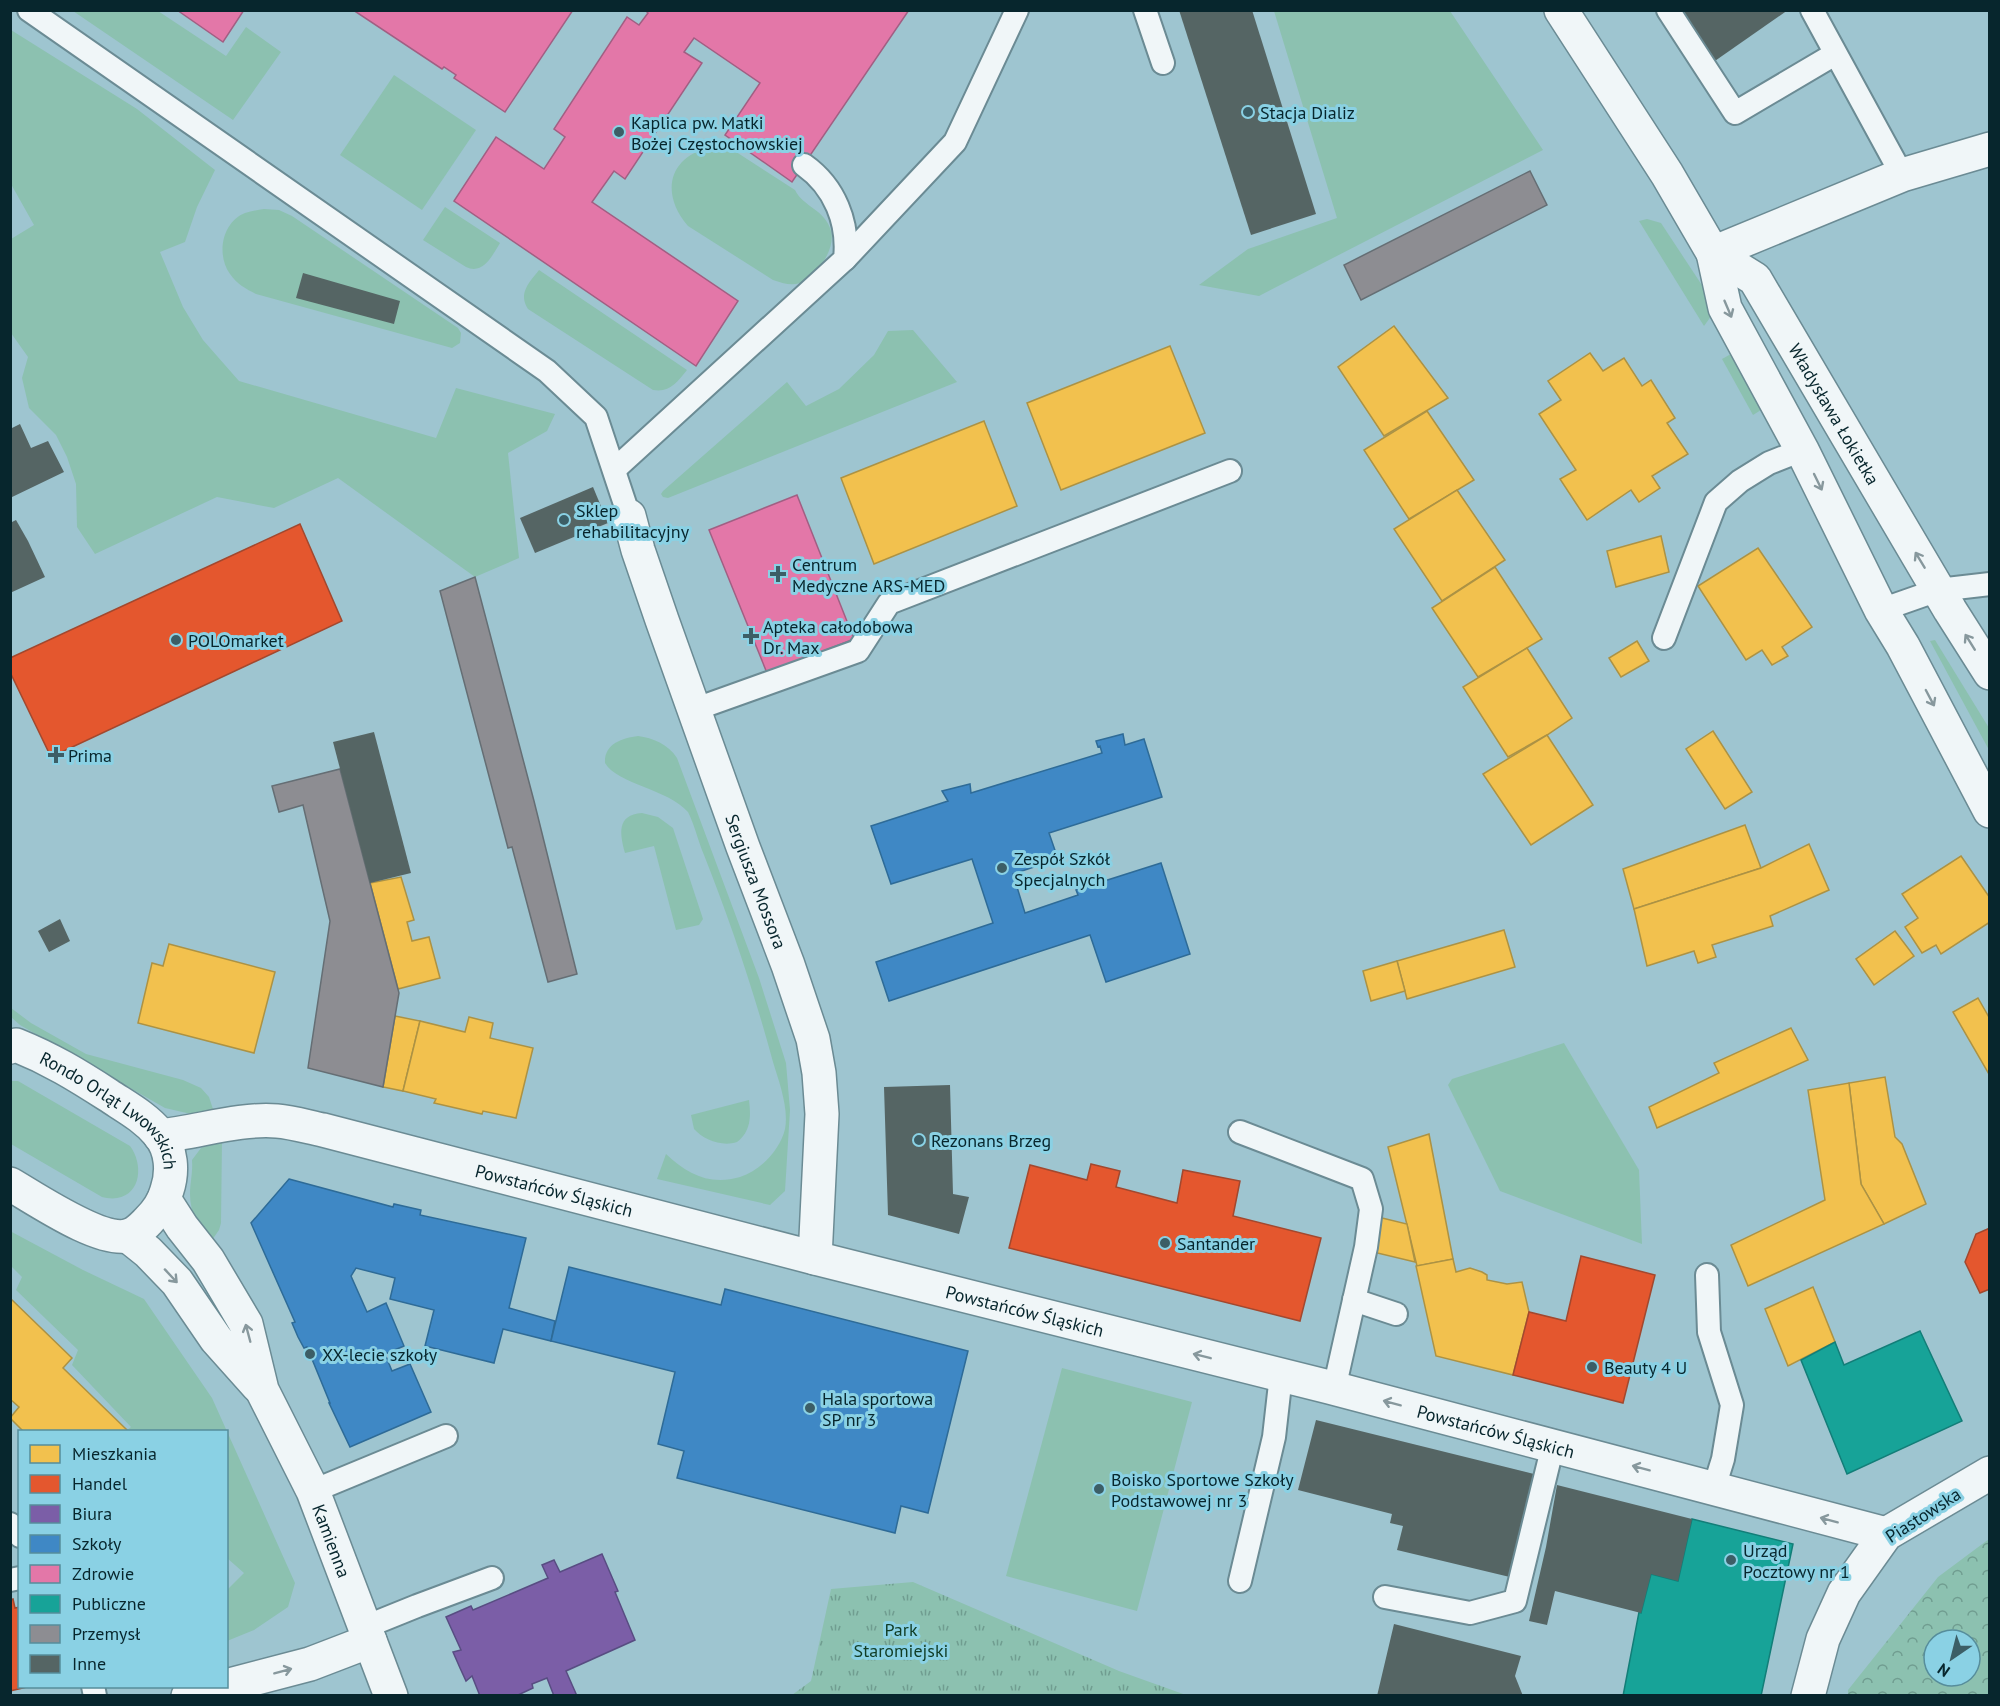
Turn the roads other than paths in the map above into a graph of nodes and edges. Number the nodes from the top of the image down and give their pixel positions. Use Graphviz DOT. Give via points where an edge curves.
graph roads {
  1 [pos="29,10"];
  2 [pos="1017,10"];
  3 [pos="1145,10"];
  4 [pos="1561,10"];
  5 [pos="1668,10"];
  6 [pos="1812,10"];
  7 [pos="1835,54"];
  8 [pos="1163,63"];
  9 [pos="1989,149"];
  10 [pos="804,165"];
  11 [pos="1902,175"];
  12 [pos="1713,253"];
  13 [pos="845,259"];
  14 [pos="1802,450"];
  15 [pos="615,469"];
  16 [pos="1230,471"];
  17 [pos="629,516"];
  18 [pos="1989,584"];
  19 [pos="1938,590"];
  20 [pos="1881,610"];
  21 [pos="1664,638"];
  22 [pos="1989,674"];
  23 [pos="693,710"];
  24 [pos="1989,811"];
  25 [pos="12,1044"];
  26 [pos="1239,1132"];
  27 [pos="160,1136"];
  28 [pos="10,1184"];
  29 [pos="164,1199"];
  30 [pos="128,1236"];
  31 [pos="815,1258"];
  32 [pos="1707,1275"];
  33 [pos="1354,1300"];
  34 [pos="1396,1314"];
  35 [pos="1281,1375"];
  36 [pos="1329,1387"];
  37 [pos="262,1390"];
  38 [pos="446,1436"];
  39 [pos="1553,1445"];
  40 [pos="1989,1473"];
  41 [pos="1714,1488"];
  42 [pos="313,1491"];
  43 [pos="1886,1534"];
  44 [pos="492,1578"];
  45 [pos="1240,1581"];
  46 [pos="1385,1598"];
  47 [pos="368,1634"];
  48 [pos="228,1684"];
  49 [pos="391,1695"];
  50 [pos="1808,1695"];
  1 -- 15 [label="lane" via="548,371 596,417"];
  2 -- 13 [label="lane" via="955,142"];
  3 -- 8 [label="lane"];
  4 -- 12 [label="street, Władysława Łokietka"];
  5 -- 7 [label="lane" via="1735,113"];
  6 -- 7 [label="lane"];
  7 -- 11 [label="lane"];
  9 -- 11 [label="street"];
  10 -- 13 [label="lane" via="824,185 840,210 847,242"];
  11 -- 12 [label="street"];
  12 -- 14 [label="street, Władysława Łokietka, one-way" via="1725,309"];
  19 -- 12 [label="street, Władysława Łokietka, one-way" via="1755,279"];
  13 -- 15 [label="lane"];
  14 -- 20 [label="street, Władysława Łokietka, one-way"];
  14 -- 21 [label="lane" via="1740,480 1716,502"];
  15 -- 17 [label="lane"];
  16 -- 23 [label="lane" via="889,603 858,651"];
  17 -- 23 [label="street, Sergiusza Mossora"];
  18 -- 19 [label="lane"];
  19 -- 20 [label="lane"];
  22 -- 19 [label="street, Władysława Łokietka, one-way"];
  20 -- 24 [label="street, Władysława Łokietka, one-way"];
  23 -- 31 [label="street, Sergiusza Mossora" via="813,1040 822,1114"];
  25 -- 27 [label="street, Rondo Orląt Lwowskich" via="48,1058 100,1090 143,1118"];
  26 -- 33 [label="lane" via="1362,1179 1371,1209"];
  27 -- 29 [label="street, Rondo Orląt Lwowskich" via="170,1156 171,1173"];
  27 -- 31 [label="street, Powstańców Śląskich" via="276,1120"];
  28 -- 30 [label="street" via="86,1227 103,1234"];
  29 -- 30 [label="street, Rondo Orląt Lwowskich" via="142,1228"];
  37 -- 29 [label="street, Kamienna, one-way" via="246,1324 208,1260"];
  30 -- 37 [label="street, Kamienna, one-way" via="177,1282 216,1339"];
  35 -- 31 [label="street, Powstańców Śląskich, one-way"];
  32 -- 41 [label="lane" via="1710,1332 1732,1405"];
  33 -- 34 [label="lane"];
  33 -- 36 [label="lane" via="1338,1376"];
  35 -- 36 [label="street, Powstańców Śląskich"];
  35 -- 45 [label="lane" via="1274,1437"];
  39 -- 36 [label="street, Powstańców Śląskich, one-way"];
  37 -- 42 [label="street, Kamienna"];
  38 -- 42 [label="lane"];
  41 -- 39 [label="street, Powstańców Śląskich, one-way"];
  39 -- 46 [label="lane" via="1515,1601 1470,1613"];
  40 -- 43 [label="street, Piastowska"];
  43 -- 41 [label="street, Powstańców Śląskich, one-way"];
  42 -- 47 [label="street, Kamienna"];
  43 -- 50 [label="street, Piastowska" via="1844,1593 1823,1639"];
  44 -- 47 [label="lane" via="417,1606"];
  48 -- 47 [label="street, one-way" via="310,1664"];
  47 -- 49 [label="street, Kamienna"];
}
